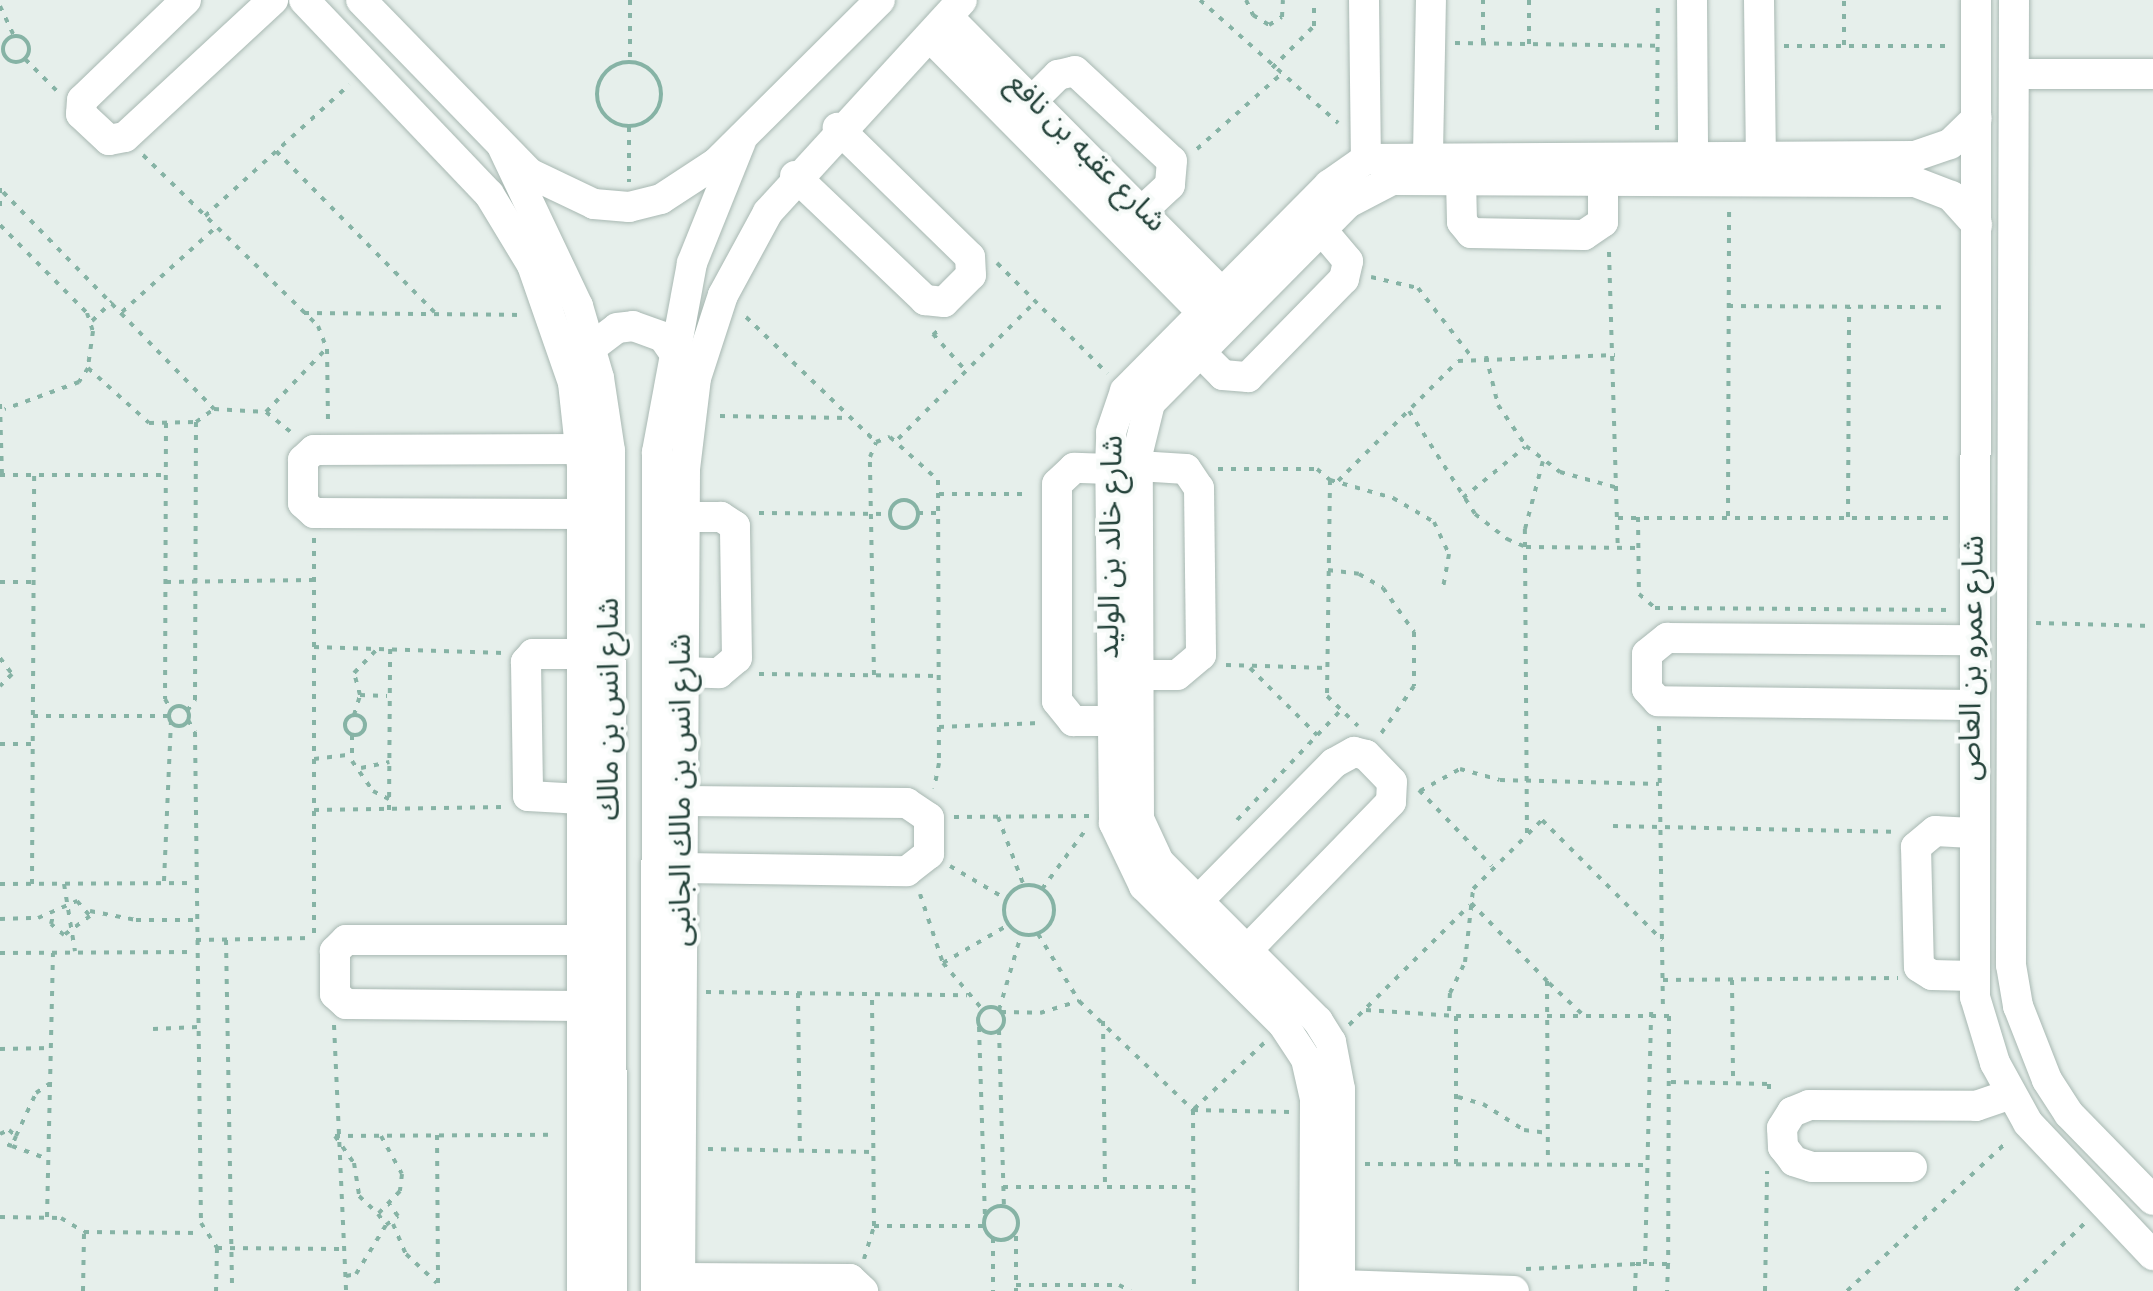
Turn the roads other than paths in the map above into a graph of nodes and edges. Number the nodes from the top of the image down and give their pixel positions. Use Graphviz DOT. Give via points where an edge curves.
graph roads {
  1 [pos="186,0"];
  2 [pos="272,0"];
  3 [pos="304,0"];
  4 [pos="361,0"];
  5 [pos="880,0"];
  6 [pos="1364,0"];
  7 [pos="1431,0"];
  8 [pos="1692,0"];
  9 [pos="1759,0"];
  10 [pos="1976,0"];
  11 [pos="2014,0"];
  12 [pos="947,18"];
  13 [pos="2014,74"];
  14 [pos="2153,74"];
  15 [pos="1032,102"];
  16 [pos="1977,118"];
  17 [pos="838,128"];
  18 [pos="741,141"];
  19 [pos="503,148"];
  20 [pos="1428,154"];
  21 [pos="1693,155"];
  22 [pos="1760,155"];
  23 [pos="1361,161"];
  24 [pos="795,176"];
  25 [pos="1461,180"];
  26 [pos="1604,180"];
  27 [pos="1142,212"];
  28 [pos="1977,226"];
  29 [pos="1321,230"];
  30 [pos="1211,302"];
  31 [pos="592,347"];
  32 [pos="672,350"];
  33 [pos="1199,351"];
  34 [pos="581,449"];
  35 [pos="1976,461"];
  36 [pos="2012,461"];
  37 [pos="1124,467"];
  38 [pos="2012,510"];
  39 [pos="582,514"];
  40 [pos="1976,514"];
  41 [pos="686,517"];
  42 [pos="1125,603"];
  43 [pos="1974,626"];
  44 [pos="582,654"];
  45 [pos="684,672"];
  46 [pos="1138,675"];
  47 [pos="1973,705"];
  48 [pos="1112,721"];
  49 [pos="582,799"];
  50 [pos="683,801"];
  51 [pos="1972,833"];
  52 [pos="682,868"];
  53 [pos="1189,911"];
  54 [pos="582,940"];
  55 [pos="1246,950"];
  56 [pos="1973,976"];
  57 [pos="582,1006"];
  58 [pos="2011,1094"];
  59 [pos="1912,1167"];
  60 [pos="2153,1200"];
  61 [pos="2153,1255"];
  62 [pos="856,1285"];
  63 [pos="672,1286"];
  64 [pos="1505,1288"];
  65 [pos="1331,1289"];
  66 [pos="582,1291"];
  67 [pos="612,1291"];
  1 -- 2 [label="street" via="80,106 109,140 125,137"];
  3 -- 34 [label="street" via="488,194 551,310 573,383"];
  4 -- 19 [label="street"];
  5 -- 18 [label="street"];
  6 -- 23 [label="street"];
  7 -- 20 [label="street"];
  8 -- 21 [label="street"];
  9 -- 22 [label="street"];
  10 -- 16 [label="street, شارع عمرو بن العاص"];
  11 -- 13 [label="street, شارع عمرو بن العاص"];
  12 -- 15 [label="street, شارع عقبه بن نافع"];
  12 -- 17 [label="street, شارع انس بن مالك الجانبى"];
  12 -- 30 [label="street, شارع عقبه بن نافع"];
  13 -- 14 [label="street"];
  13 -- 36 [label="street, شارع عمرو بن العاص"];
  15 -- 27 [label="street, شارع عقبه بن نافع"];
  15 -- 27 [label="street" via="1058,75 1075,71 1174,169 1170,185"];
  16 -- 22 [label="street" via="1950,144 1914,156"];
  16 -- 28 [label="street, شارع عمرو بن العاص"];
  17 -- 24 [label="street, شارع انس بن مالك الجانبى"];
  17 -- 24 [label="street" via="970,257 971,275 944,302 925,300"];
  18 -- 19 [label="street" via="690,183 629,206 594,204 560,191"];
  18 -- 32 [label="street, شارع انس بن مالك" via="706,221"];
  19 -- 31 [label="street, شارع انس بن مالك" via="544,225"];
  20 -- 21 [label="street"];
  20 -- 23 [label="street"];
  21 -- 22 [label="street"];
  23 -- 30 [label="street, شارع خالد بن الوليد"];
  24 -- 41 [label="street, شارع انس بن مالك الجانبى" via="723,295 689,416"];
  25 -- 26 [label="street, شارع خالد بن الوليد"];
  25 -- 26 [label="street" via="1462,222 1472,233 1592,234 1603,222"];
  25 -- 29 [label="street, شارع خالد بن الوليد" via="1376,185"];
  26 -- 28 [label="street, شارع خالد بن الوليد" via="1915,182 1951,196"];
  27 -- 30 [label="street, شارع عقبه بن نافع"];
  28 -- 35 [label="street, شارع عمرو بن العاص"];
  29 -- 33 [label="street, شارع خالد بن الوليد"];
  29 -- 33 [label="street" via="1348,261 1344,279 1248,377 1223,375"];
  30 -- 37 [label="street, شارع خالد بن الوليد" via="1124,391 1112,432"];
  31 -- 32 [label="street" via="618,328 633,326 649,329"];
  31 -- 67 [label="street, شارع انس بن مالك" via="610,451"];
  32 -- 63 [label="street, شارع انس بن مالك" via="657,452"];
  33 -- 37 [label="street, شارع خالد بن الوليد" via="1150,403"];
  34 -- 39 [label="street"];
  34 -- 39 [label="street" via="317,451 303,503 314,513"];
  35 -- 36 [label="street" via="1994,467"];
  35 -- 40 [label="street, شارع عمرو بن العاص"];
  36 -- 38 [label="street, شارع عمرو بن العاص"];
  37 -- 42 [label="street, شارع خالد بن الوليد"];
  37 -- 46 [label="street" via="1186,469 1199,488 1201,656 1177,675"];
  37 -- 48 [label="street" via="1066,470 1057,494 1058,710 1073,721"];
  38 -- 40 [label="street" via="1994,501"];
  38 -- 60 [label="street, شارع عمرو بن العاص" via="2010,928 2018,1006 2030,1044 2068,1114"];
  39 -- 44 [label="street"];
  40 -- 43 [label="street, شارع عمرو بن العاص"];
  41 -- 45 [label="street, شارع انس بن مالك الجانبى"];
  41 -- 45 [label="street" via="721,517 738,534 737,658 718,673"];
  42 -- 46 [label="street, شارع خالد بن الوليد"];
  42 -- 48 [label="street, شارع خالد بن الوليد"];
  43 -- 47 [label="street, شارع عمرو بن العاص"];
  43 -- 47 [label="street" via="1668,638 1647,654 1647,689 1658,701"];
  44 -- 49 [label="street"];
  44 -- 49 [label="street" via="533,654 526,662 528,796"];
  45 -- 50 [label="street, شارع انس بن مالك الجانبى"];
  46 -- 53 [label="street, شارع خالد بن الوليد" via="1142,835"];
  47 -- 51 [label="street, شارع عمرو بن العاص"];
  48 -- 53 [label="street, شارع خالد بن الوليد" via="1120,846 1144,886"];
  49 -- 54 [label="street"];
  50 -- 52 [label="street, شارع انس بن مالك الجانبى"];
  50 -- 52 [label="street" via="907,803 927,814 923,862"];
  51 -- 56 [label="street, شارع عمرو بن العاص"];
  51 -- 56 [label="street" via="1935,831 1920,839 1919,967 1932,975"];
  52 -- 63 [label="street, شارع انس بن مالك الجانبى"];
  53 -- 55 [label="street, شارع خالد بن الوليد"];
  53 -- 55 [label="street" via="1334,762 1354,752 1366,755 1392,782 1391,802"];
  53 -- 65 [label="street, شارع خالد بن الوليد" via="1306,1058"];
  54 -- 57 [label="street"];
  54 -- 57 [label="street" via="326,941 339,1001"];
  55 -- 65 [label="street, شارع خالد بن الوليد" via="1331,1042 1340,1089"];
  56 -- 58 [label="street, شارع عمرو بن العاص" via="1983,1030"];
  57 -- 66 [label="street"];
  58 -- 59 [label="street" via="1976,1106 1809,1105 1792,1112 1782,1128 1783,1147 1794,1161 1812,1167"];
  58 -- 61 [label="street, شارع عمرو بن العاص" via="2028,1123"];
  62 -- 63 [label="street"];
  64 -- 65 [label="street"];
}
